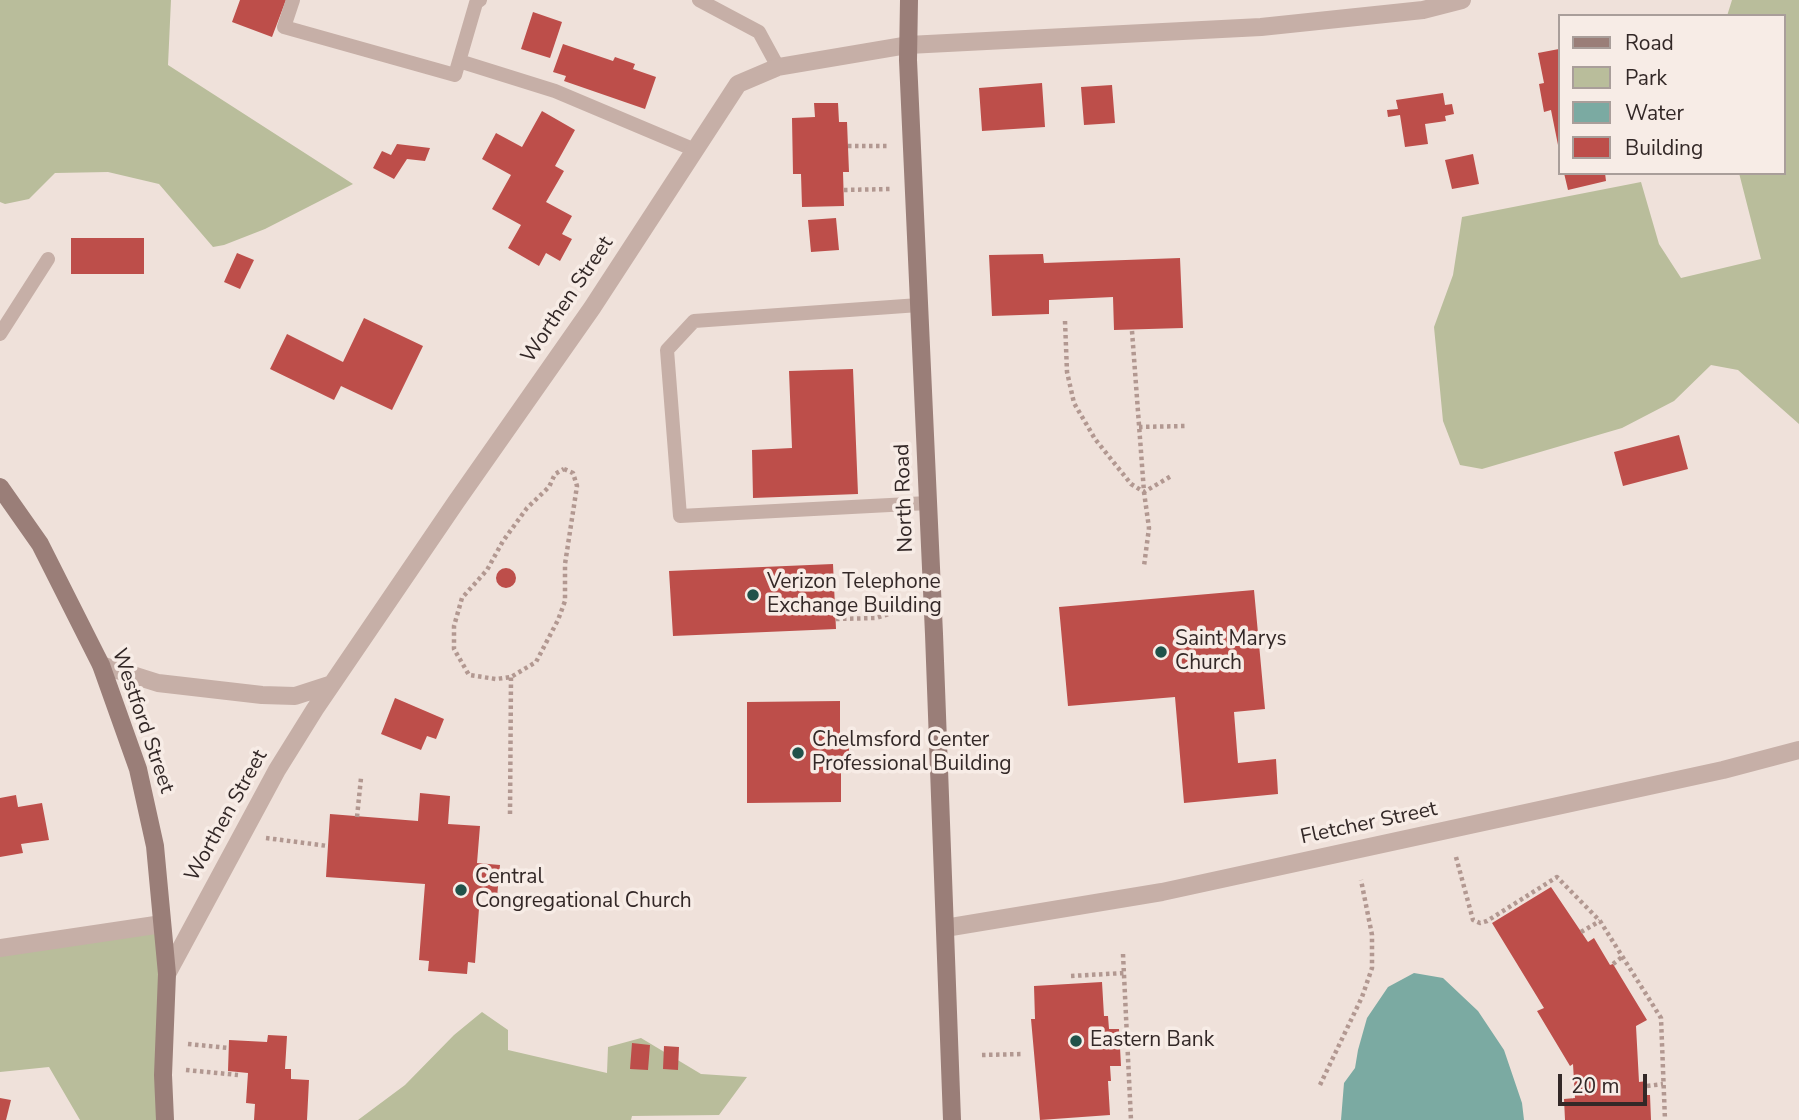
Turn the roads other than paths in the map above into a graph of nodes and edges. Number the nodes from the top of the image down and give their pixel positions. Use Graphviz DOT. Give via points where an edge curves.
graph roads {
  1 [pos="293,0"];
  2 [pos="480,0"];
  3 [pos="699,0"];
  4 [pos="909,0"];
  5 [pos="1462,0"];
  6 [pos="908,45"];
  7 [pos="459,61"];
  8 [pos="778,66"];
  9 [pos="695,150"];
  10 [pos="48,260"];
  11 [pos="919,305"];
  12 [pos="0,334"];
  13 [pos="0,487"];
  14 [pos="928,503"];
  15 [pos="101,665"];
  16 [pos="332,684"];
  17 [pos="1799,750"];
  18 [pos="162,924"];
  19 [pos="945,928"];
  20 [pos="0,948"];
  21 [pos="167,974"];
  22 [pos="166,1120"];
  23 [pos="952,1120"];
  1 -- 7 [label="lane" via="284,27 455,75"];
  2 -- 7 [label="lane"];
  3 -- 8 [label="lane" via="759,32"];
  4 -- 6 [label="main road, North Road"];
  5 -- 6 [label="street, Worthen Street" via="1423,10 1261,27"];
  6 -- 8 [label="street, Worthen Street"];
  6 -- 11 [label="main road, North Road"];
  7 -- 9 [label="lane" via="555,91"];
  8 -- 9 [label="street, Worthen Street" via="738,84"];
  9 -- 16 [label="street, Worthen Street" via="592,308"];
  10 -- 12 [label="lane"];
  11 -- 14 [label="main road, North Road"];
  11 -- 14 [label="lane" via="694,321 667,350 680,516"];
  13 -- 15 [label="main road, Westford Street" via="40,544"];
  14 -- 19 [label="main road, North Road"];
  15 -- 16 [label="street" via="158,683 262,695 295,696"];
  15 -- 18 [label="main road, Westford Street" via="148,807"];
  16 -- 21 [label="street, Worthen Street" via="277,769"];
  17 -- 19 [label="street, Fletcher Street" via="1162,892"];
  18 -- 20 [label="street"];
  18 -- 21 [label="main road, Westford Street"];
  19 -- 23 [label="main road, North Road"];
  21 -- 22 [label="main road, Westford Street"];
}
